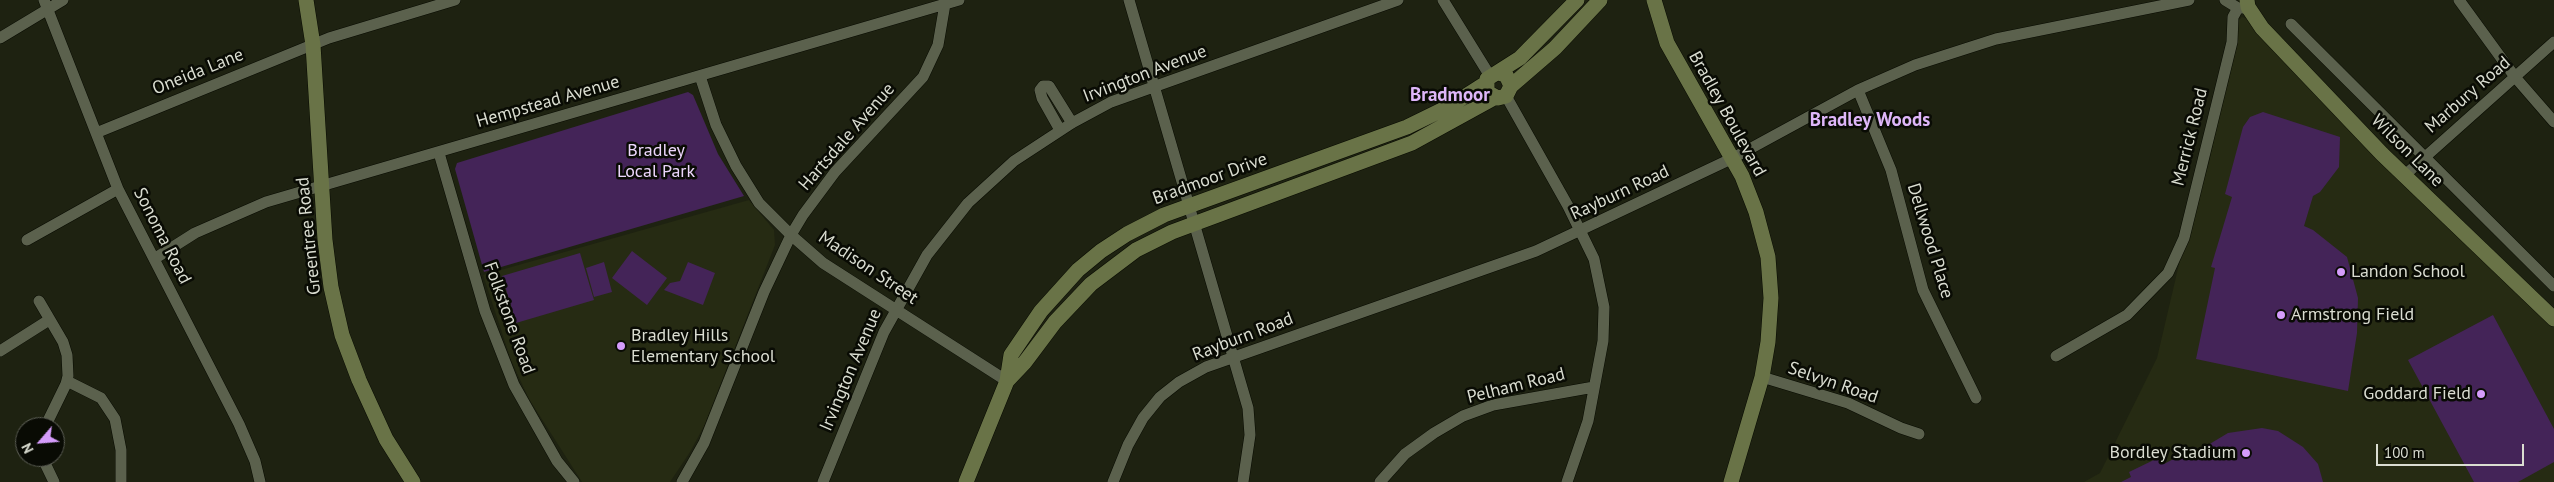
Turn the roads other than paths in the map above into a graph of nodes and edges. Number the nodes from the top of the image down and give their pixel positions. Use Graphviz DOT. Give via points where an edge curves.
graph roads {
  1 [pos="63,0"];
  2 [pos="306,0"];
  3 [pos="455,0"];
  4 [pos="960,0"];
  5 [pos="1129,0"];
  6 [pos="1398,0"];
  7 [pos="1443,0"];
  8 [pos="1577,0"];
  9 [pos="1600,0"];
  10 [pos="1654,0"];
  11 [pos="2189,0"];
  12 [pos="2225,0"];
  13 [pos="2459,0"];
  14 [pos="944,4"];
  15 [pos="46,5"];
  16 [pos="2244,5"];
  17 [pos="2291,24"];
  18 [pos="0,38"];
  19 [pos="2554,42"];
  20 [pos="313,45"];
  21 [pos="700,76"];
  22 [pos="1491,77"];
  23 [pos="2515,77"];
  24 [pos="1154,86"];
  25 [pos="1858,90"];
  26 [pos="1504,93"];
  27 [pos="2554,122"];
  28 [pos="1072,123"];
  29 [pos="1060,130"];
  30 [pos="96,133"];
  31 [pos="438,153"];
  32 [pos="2424,156"];
  33 [pos="1733,158"];
  34 [pos="2405,175"];
  35 [pos="322,186"];
  36 [pos="118,189"];
  37 [pos="1188,206"];
  38 [pos="1194,224"];
  39 [pos="1580,231"];
  40 [pos="791,235"];
  41 [pos="27,240"];
  42 [pos="154,259"];
  43 [pos="2552,280"];
  44 [pos="39,302"];
  45 [pos="896,309"];
  46 [pos="2554,319"];
  47 [pos="50,320"];
  48 [pos="0,351"];
  49 [pos="1234,356"];
  50 [pos="2056,356"];
  51 [pos="1762,377"];
  52 [pos="1007,380"];
  53 [pos="67,381"];
  54 [pos="1594,387"];
  55 [pos="1976,398"];
  56 [pos="50,417"];
  57 [pos="1920,434"];
  58 [pos="47,467"];
  59 [pos="54,482"];
  60 [pos="121,482"];
  61 [pos="260,482"];
  62 [pos="413,482"];
  63 [pos="574,482"];
  64 [pos="682,482"];
  65 [pos="823,482"];
  66 [pos="966,482"];
  67 [pos="1113,482"];
  68 [pos="1243,482"];
  69 [pos="1380,482"];
  70 [pos="1567,482"];
  71 [pos="1731,482"];
  1 -- 15 [label="street"];
  2 -- 20 [label="street, Greentree Road"];
  3 -- 20 [label="street, Oneida Lane"];
  4 -- 14 [label="street, Hempstead Avenue"];
  5 -- 24 [label="street"];
  6 -- 24 [label="street, Irvington Avenue"];
  7 -- 22 [label="street"];
  8 -- 22 [label="street, Bradmoor Drive" via="1520,58"];
  9 -- 26 [label="street, Bradmoor Drive" via="1555,48"];
  10 -- 33 [label="street, Bradley Boulevard" via="1667,43"];
  11 -- 25 [label="street, Rayburn Road" via="1996,39 1915,65"];
  12 -- 16 [label="street"];
  13 -- 23 [label="street"];
  14 -- 21 [label="street, Hempstead Avenue"];
  14 -- 40 [label="street, Hartsdale Avenue" via="938,45 923,77 835,172"];
  15 -- 18 [label="street"];
  15 -- 30 [label="street, Sonoma Road"];
  16 -- 34 [label="street, Wilson Lane" via="2262,28"];
  16 -- 50 [label="street, Merrick Road" via="2234,17 2232,42 2184,238 2168,273 2127,315"];
  17 -- 32 [label="street, Wilson Lane"];
  19 -- 23 [label="street, Marbury Road"];
  20 -- 30 [label="street, Oneida Lane"];
  20 -- 35 [label="street, Greentree Road"];
  21 -- 31 [label="street, Hempstead Avenue"];
  21 -- 40 [label="street, Madison Street" via="716,126 736,166 759,203"];
  22 -- 26 [label="street" via="1487,92"];
  22 -- 26 [label="street" via="1506,75"];
  22 -- 37 [label="street, Bradmoor Drive" via="1450,106 1407,127"];
  23 -- 27 [label="street"];
  23 -- 32 [label="street, Marbury Road"];
  24 -- 28 [label="street, Irvington Avenue" via="1111,102"];
  24 -- 37 [label="street"];
  25 -- 33 [label="street, Rayburn Road"];
  25 -- 55 [label="street, Dellwood Place" via="1891,170 1923,290"];
  26 -- 38 [label="street, Bradmoor Drive" via="1412,142"];
  26 -- 39 [label="street"];
  28 -- 29 [label="street, Irvington Avenue"];
  28 -- 29 [label="street" via="1049,86 1044,86 1040,90 1042,98"];
  29 -- 45 [label="street, Irvington Avenue" via="1014,161 968,203 927,255"];
  30 -- 36 [label="street, Sonoma Road"];
  31 -- 35 [label="street, Hempstead Avenue"];
  31 -- 63 [label="street, Folkstone Road" via="485,311 514,384 557,461"];
  32 -- 34 [label="street, Marbury Road"];
  32 -- 43 [label="street, Wilson Lane"];
  33 -- 39 [label="street, Rayburn Road"];
  33 -- 51 [label="street, Bradley Boulevard" via="1756,212 1768,257 1770,321"];
  34 -- 46 [label="street, Wilson Lane"];
  35 -- 42 [label="street, Hempstead Avenue" via="235,214 195,233"];
  35 -- 62 [label="street, Greentree Road" via="327,264 342,335 372,412"];
  36 -- 41 [label="street"];
  36 -- 42 [label="street, Sonoma Road"];
  37 -- 38 [label="street"];
  37 -- 52 [label="street, Bradmoor Drive" via="1127,234 1078,270 1040,311 1011,355"];
  38 -- 49 [label="street"];
  38 -- 52 [label="street, Bradmoor Drive" via="1136,250 1091,284"];
  39 -- 49 [label="street, Rayburn Road" via="1536,251"];
  39 -- 54 [label="street" via="1594,259 1604,306 1603,341"];
  40 -- 45 [label="street, Madison Street" via="822,263"];
  40 -- 64 [label="street, Hartsdale Avenue" via="764,292 704,442"];
  42 -- 61 [label="street, Sonoma Road" via="239,424"];
  44 -- 47 [label="street"];
  45 -- 52 [label="street, Madison Street"];
  45 -- 65 [label="street, Irvington Avenue"];
  47 -- 48 [label="street"];
  47 -- 53 [label="street" via="67,355"];
  49 -- 67 [label="street, Rayburn Road" via="1178,382 1160,398 1143,418"];
  49 -- 68 [label="street" via="1248,408 1250,434"];
  51 -- 57 [label="street, Selvyn Road" via="1848,403"];
  51 -- 71 [label="street, Bradley Boulevard"];
  52 -- 66 [label="street, Bradmoor Drive"];
  53 -- 56 [label="street"];
  53 -- 60 [label="street" via="101,398 115,419 121,450"];
  54 -- 69 [label="street, Pelham Road" via="1493,406 1463,416 1405,454"];
  54 -- 70 [label="street" via="1588,421"];
  58 -- 59 [label="street"];
}
